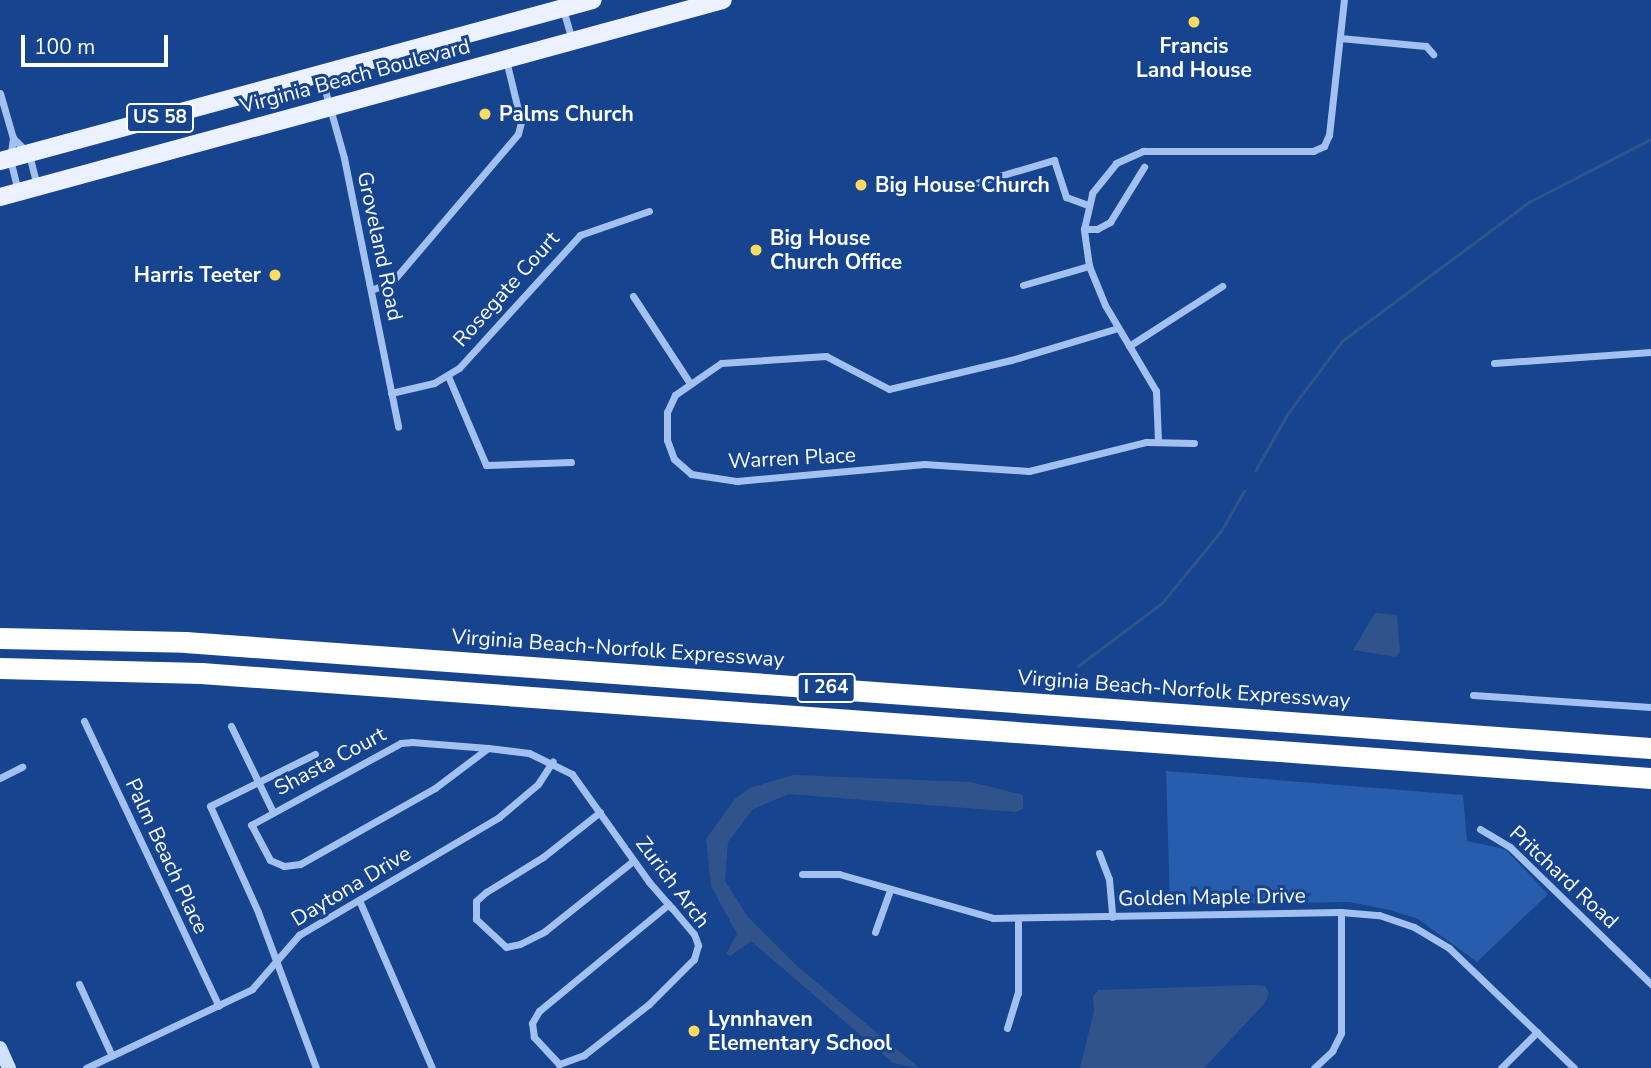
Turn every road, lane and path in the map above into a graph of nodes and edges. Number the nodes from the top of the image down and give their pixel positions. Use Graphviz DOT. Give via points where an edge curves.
graph roads {
  1 [pos="593,0"];
  2 [pos="723,0"];
  3 [pos="1344,0"];
  4 [pos="563,8"];
  5 [pos="1340,38"];
  6 [pos="572,42"];
  7 [pos="1433,54"];
  8 [pos="506,59"];
  9 [pos="320,74"];
  10 [pos="0,93"];
  11 [pos="330,107"];
  12 [pos="13,138"];
  13 [pos="29,154"];
  14 [pos="5,160"];
  15 [pos="1144,167"];
  16 [pos="970,185"];
  17 [pos="37,187"];
  18 [pos="18,192"];
  19 [pos="0,197"];
  20 [pos="1088,205"];
  21 [pos="649,211"];
  22 [pos="1084,229"];
  23 [pos="1089,266"];
  24 [pos="1023,285"];
  25 [pos="1222,286"];
  26 [pos="371,290"];
  27 [pos="633,296"];
  28 [pos="1118,328"];
  29 [pos="1129,346"];
  30 [pos="1651,352"];
  31 [pos="1494,363"];
  32 [pos="448,376"];
  33 [pos="689,382"];
  34 [pos="391,393"];
  35 [pos="398,427"];
  36 [pos="1158,441"];
  37 [pos="1194,443"];
  38 [pos="571,462"];
  39 [pos="0,638"];
  40 [pos="0,668"];
  41 [pos="1474,695"];
  42 [pos="1651,707"];
  43 [pos="84,721"];
  44 [pos="231,726"];
  45 [pos="488,748"];
  46 [pos="1651,748"];
  47 [pos="316,754"];
  48 [pos="553,761"];
  49 [pos="22,767"];
  50 [pos="0,778"];
  51 [pos="1651,778"];
  52 [pos="259,783"];
  53 [pos="273,812"];
  54 [pos="600,812"];
  55 [pos="1480,829"];
  56 [pos="1098,853"];
  57 [pos="633,861"];
  58 [pos="802,874"];
  59 [pos="890,890"];
  60 [pos="359,900"];
  61 [pos="669,904"];
  62 [pos="1341,912"];
  63 [pos="1112,917"];
  64 [pos="1018,920"];
  65 [pos="876,932"];
  66 [pos="276,965"];
  67 [pos="79,984"];
  68 [pos="1651,984"];
  69 [pos="219,1006"];
  70 [pos="1007,1028"];
  71 [pos="1537,1032"];
  72 [pos="0,1048"];
  73 [pos="111,1056"];
  74 [pos="9,1068"];
  75 [pos="86,1068"];
  76 [pos="316,1068"];
  77 [pos="432,1068"];
  78 [pos="1314,1068"];
  79 [pos="1502,1068"];
  80 [pos="1574,1068"];
  1 -- 4 [label="main road, Virginia Beach Boulevard / US 58"];
  2 -- 6 [label="main road, Virginia Beach Boulevard / US 58"];
  3 -- 5 [label="street"];
  4 -- 6 [label="street"];
  4 -- 9 [label="main road, Virginia Beach Boulevard / US 58"];
  5 -- 7 [label="street" via="1426,46"];
  5 -- 20 [label="street" via="1329,135 1319,149 1143,151 1106,173"];
  6 -- 8 [label="main road, Virginia Beach Boulevard / US 58"];
  8 -- 11 [label="main road, Virginia Beach Boulevard / US 58"];
  8 -- 26 [label="street" via="521,122 518,134 392,282"];
  9 -- 11 [label="street, Groveland Road"];
  9 -- 13 [label="main road, Virginia Beach Boulevard / US 58"];
  10 -- 12 [label="street"];
  11 -- 17 [label="main road, Virginia Beach Boulevard / US 58"];
  11 -- 26 [label="street, Groveland Road"];
  12 -- 13 [label="street"];
  12 -- 14 [label="street"];
  13 -- 14 [label="main road, Virginia Beach Boulevard / US 58"];
  13 -- 17 [label="street"];
  14 -- 18 [label="street"];
  15 -- 22 [label="street" via="1110,222"];
  16 -- 20 [label="street" via="1054,160 1066,197"];
  17 -- 18 [label="main road, Virginia Beach Boulevard / US 58"];
  18 -- 19 [label="main road, Virginia Beach Boulevard / US 58"];
  20 -- 22 [label="street"];
  21 -- 32 [label="street, Rosegate Court" via="589,229 570,243"];
  22 -- 23 [label="street"];
  23 -- 24 [label="street"];
  23 -- 28 [label="street"];
  25 -- 29 [label="street"];
  26 -- 34 [label="street, Groveland Road"];
  27 -- 33 [label="street"];
  28 -- 29 [label="street"];
  28 -- 33 [label="street, Warren Place" via="896,388 882,387 837,361 815,355 721,363"];
  29 -- 36 [label="street" via="1156,391"];
  30 -- 31 [label="street"];
  32 -- 34 [label="street, Rosegate Court"];
  32 -- 38 [label="street" via="486,465"];
  33 -- 36 [label="street, Warren Place" via="667,412 671,453 691,474 717,480 925,464 1029,471"];
  34 -- 35 [label="street, Groveland Road"];
  36 -- 37 [label="street, Warren Place"];
  39 -- 46 [label="highway, Virginia Beach-Norfolk Expressway / I 264" via="185,642"];
  40 -- 51 [label="highway, I 264" via="201,673"];
  41 -- 42 [label="street"];
  43 -- 69 [label="street, Palm Beach Place"];
  44 -- 52 [label="street"];
  45 -- 48 [label="street, Shasta Court"];
  45 -- 53 [label="street, Shasta Court" via="401,743"];
  45 -- 53 [label="street, Shasta Court" via="435,788 300,863 284,866 270,860 251,825"];
  47 -- 52 [label="street"];
  48 -- 54 [label="street, Zurich Arch" via="581,784"];
  48 -- 60 [label="street, Daytona Drive" via="538,784 499,817"];
  49 -- 50 [label="street"];
  52 -- 53 [label="street"];
  52 -- 66 [label="street" via="210,806 258,912"];
  54 -- 57 [label="street, Zurich Arch"];
  54 -- 57 [label="street" via="476,901 476,919 506,947 545,931"];
  55 -- 68 [label="street, Pritchard Road" via="1510,847"];
  56 -- 63 [label="street" via="1109,879"];
  57 -- 61 [label="street, Zurich Arch"];
  58 -- 59 [label="street, Golden Maple Drive" via="839,874"];
  59 -- 64 [label="street, Golden Maple Drive" via="977,916"];
  59 -- 65 [label="street"];
  60 -- 66 [label="street, Daytona Drive" via="299,935"];
  60 -- 77 [label="street"];
  61 -- 61 [label="street, Zurich Arch" via="696,938 694,959 624,1025 584,1055 559,1064 534,1037 532,1023 539,1011"];
  62 -- 63 [label="street, Golden Maple Drive"];
  62 -- 71 [label="street, Golden Maple Drive" via="1387,918 1435,938 1466,961"];
  62 -- 78 [label="street" via="1341,1033 1332,1051"];
  63 -- 64 [label="street, Golden Maple Drive"];
  64 -- 70 [label="street" via="1018,993"];
  66 -- 69 [label="street, Daytona Drive" via="252,989"];
  66 -- 76 [label="street"];
  67 -- 73 [label="street"];
  69 -- 73 [label="street, Daytona Drive"];
  71 -- 79 [label="street"];
  71 -- 80 [label="street, Golden Maple Drive"];
  72 -- 74 [label="main road"];
  73 -- 75 [label="street, Daytona Drive"];
}
